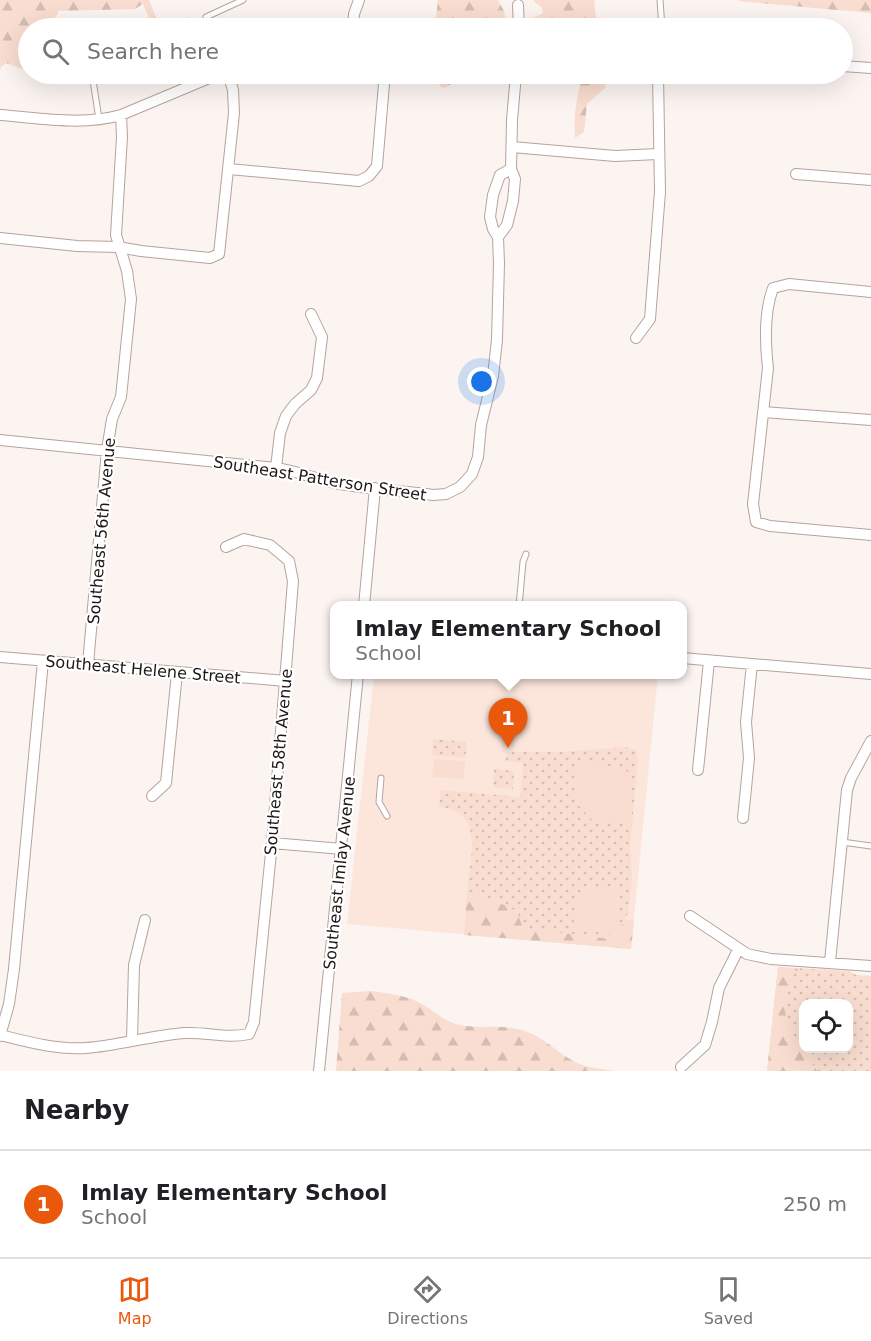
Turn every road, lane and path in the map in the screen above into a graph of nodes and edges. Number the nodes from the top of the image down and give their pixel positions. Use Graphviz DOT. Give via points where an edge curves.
graph roads {
  1 [pos="243,0"];
  2 [pos="358,0"];
  3 [pos="660,0"];
  4 [pos="518,5"];
  5 [pos="206,18"];
  6 [pos="354,18"];
  7 [pos="519,18"];
  8 [pos="661,18"];
  9 [pos="853,67"];
  10 [pos="871,68"];
  11 [pos="94,84"];
  12 [pos="195,84"];
  13 [pos="231,84"];
  14 [pos="384,84"];
  15 [pos="515,84"];
  16 [pos="658,84"];
  17 [pos="0,115"];
  18 [pos="121,115"];
  19 [pos="99,120"];
  20 [pos="512,147"];
  21 [pos="658,154"];
  22 [pos="229,169"];
  23 [pos="511,169"];
  24 [pos="796,174"];
  25 [pos="871,180"];
  26 [pos="498,237"];
  27 [pos="0,238"];
  28 [pos="118,247"];
  29 [pos="871,292"];
  30 [pos="311,314"];
  31 [pos="636,338"];
  32 [pos="763,412"];
  33 [pos="871,420"];
  34 [pos="0,440"];
  35 [pos="107,450"];
  36 [pos="276,468"];
  37 [pos="375,488"];
  38 [pos="871,535"];
  39 [pos="226,547"];
  40 [pos="526,554"];
  41 [pos="364,601"];
  42 [pos="519,601"];
  43 [pos="0,657"];
  44 [pos="687,659"];
  45 [pos="43,661"];
  46 [pos="709,661"];
  47 [pos="88,664"];
  48 [pos="752,664"];
  49 [pos="177,672"];
  50 [pos="871,674"];
  51 [pos="358,679"];
  52 [pos="286,681"];
  53 [pos="870,745"];
  54 [pos="698,770"];
  55 [pos="381,778"];
  56 [pos="152,796"];
  57 [pos="387,816"];
  58 [pos="743,818"];
  59 [pos="842,842"];
  60 [pos="272,843"];
  61 [pos="871,846"];
  62 [pos="342,849"];
  63 [pos="690,916"];
  64 [pos="145,920"];
  65 [pos="738,950"];
  66 [pos="830,962"];
  67 [pos="871,966"];
  68 [pos="0,1036"];
  69 [pos="132,1040"];
  70 [pos="681,1067"];
  71 [pos="319,1071"];
  1 -- 5 [label="lane"];
  2 -- 6 [label="street"];
  3 -- 8 [label="lane"];
  4 -- 7 [label="street"];
  9 -- 10 [label="street"];
  11 -- 19 [label="lane"];
  12 -- 18 [label="street"];
  13 -- 22 [label="street" via="234,113"];
  14 -- 22 [label="street" via="377,166 369,176 359,181"];
  15 -- 20 [label="street"];
  16 -- 21 [label="street"];
  17 -- 19 [label="street"];
  18 -- 19 [label="street"];
  18 -- 28 [label="street, Southeast 56th Avenue"];
  20 -- 21 [label="street" via="615,156"];
  20 -- 23 [label="street"];
  21 -- 31 [label="street" via="660,192 650,318"];
  22 -- 28 [label="street" via="219,254 210,258"];
  23 -- 26 [label="street" via="515,179 513,201 507,225"];
  23 -- 26 [label="street" via="500,175 493,195 490,218"];
  24 -- 25 [label="street"];
  26 -- 37 [label="street, Southeast Patterson Street" via="497,340 472,474 446,494"];
  27 -- 28 [label="street"];
  28 -- 35 [label="street, Southeast 56th Avenue" via="128,271 131,298 121,397 112,419"];
  29 -- 32 [label="street" via="789,284 773,288 768,300 768,368"];
  30 -- 36 [label="street" via="322,337 317,378 286,416"];
  32 -- 33 [label="street"];
  32 -- 38 [label="street" via="753,504 756,522"];
  34 -- 35 [label="street, Southeast Patterson Street"];
  35 -- 36 [label="street, Southeast Patterson Street"];
  35 -- 47 [label="street, Southeast 56th Avenue"];
  36 -- 37 [label="street, Southeast Patterson Street"];
  37 -- 41 [label="street"];
  39 -- 52 [label="street, Southeast 58th Avenue" via="244,539 270,545 289,561 293,582"];
  40 -- 42 [label="lane"];
  43 -- 45 [label="street, Southeast Helene Street"];
  44 -- 46 [label="street"];
  45 -- 47 [label="street, Southeast Helene Street"];
  45 -- 68 [label="street" via="14,969"];
  46 -- 48 [label="street"];
  46 -- 54 [label="street"];
  47 -- 49 [label="street, Southeast Helene Street"];
  48 -- 50 [label="street"];
  48 -- 58 [label="street"];
  49 -- 52 [label="street, Southeast Helene Street"];
  49 -- 56 [label="street" via="166,783"];
  51 -- 62 [label="street, Southeast Imlay Avenue"];
  52 -- 60 [label="street, Southeast 58th Avenue"];
  53 -- 59 [label="street" via="847,790"];
  55 -- 57 [label="lane" via="379,802"];
  59 -- 61 [label="lane"];
  59 -- 66 [label="street"];
  60 -- 62 [label="street"];
  60 -- 69 [label="street, Southeast 58th Avenue" via="254,1022 249,1034 233,1038 188,1033"];
  62 -- 71 [label="street, Southeast Imlay Avenue"];
  63 -- 65 [label="street"];
  64 -- 69 [label="street" via="134,965"];
  65 -- 66 [label="street" via="759,957"];
  65 -- 70 [label="street" via="719,987 705,1045"];
  66 -- 67 [label="street"];
  68 -- 69 [label="street" via="40,1046 85,1048"];
}
